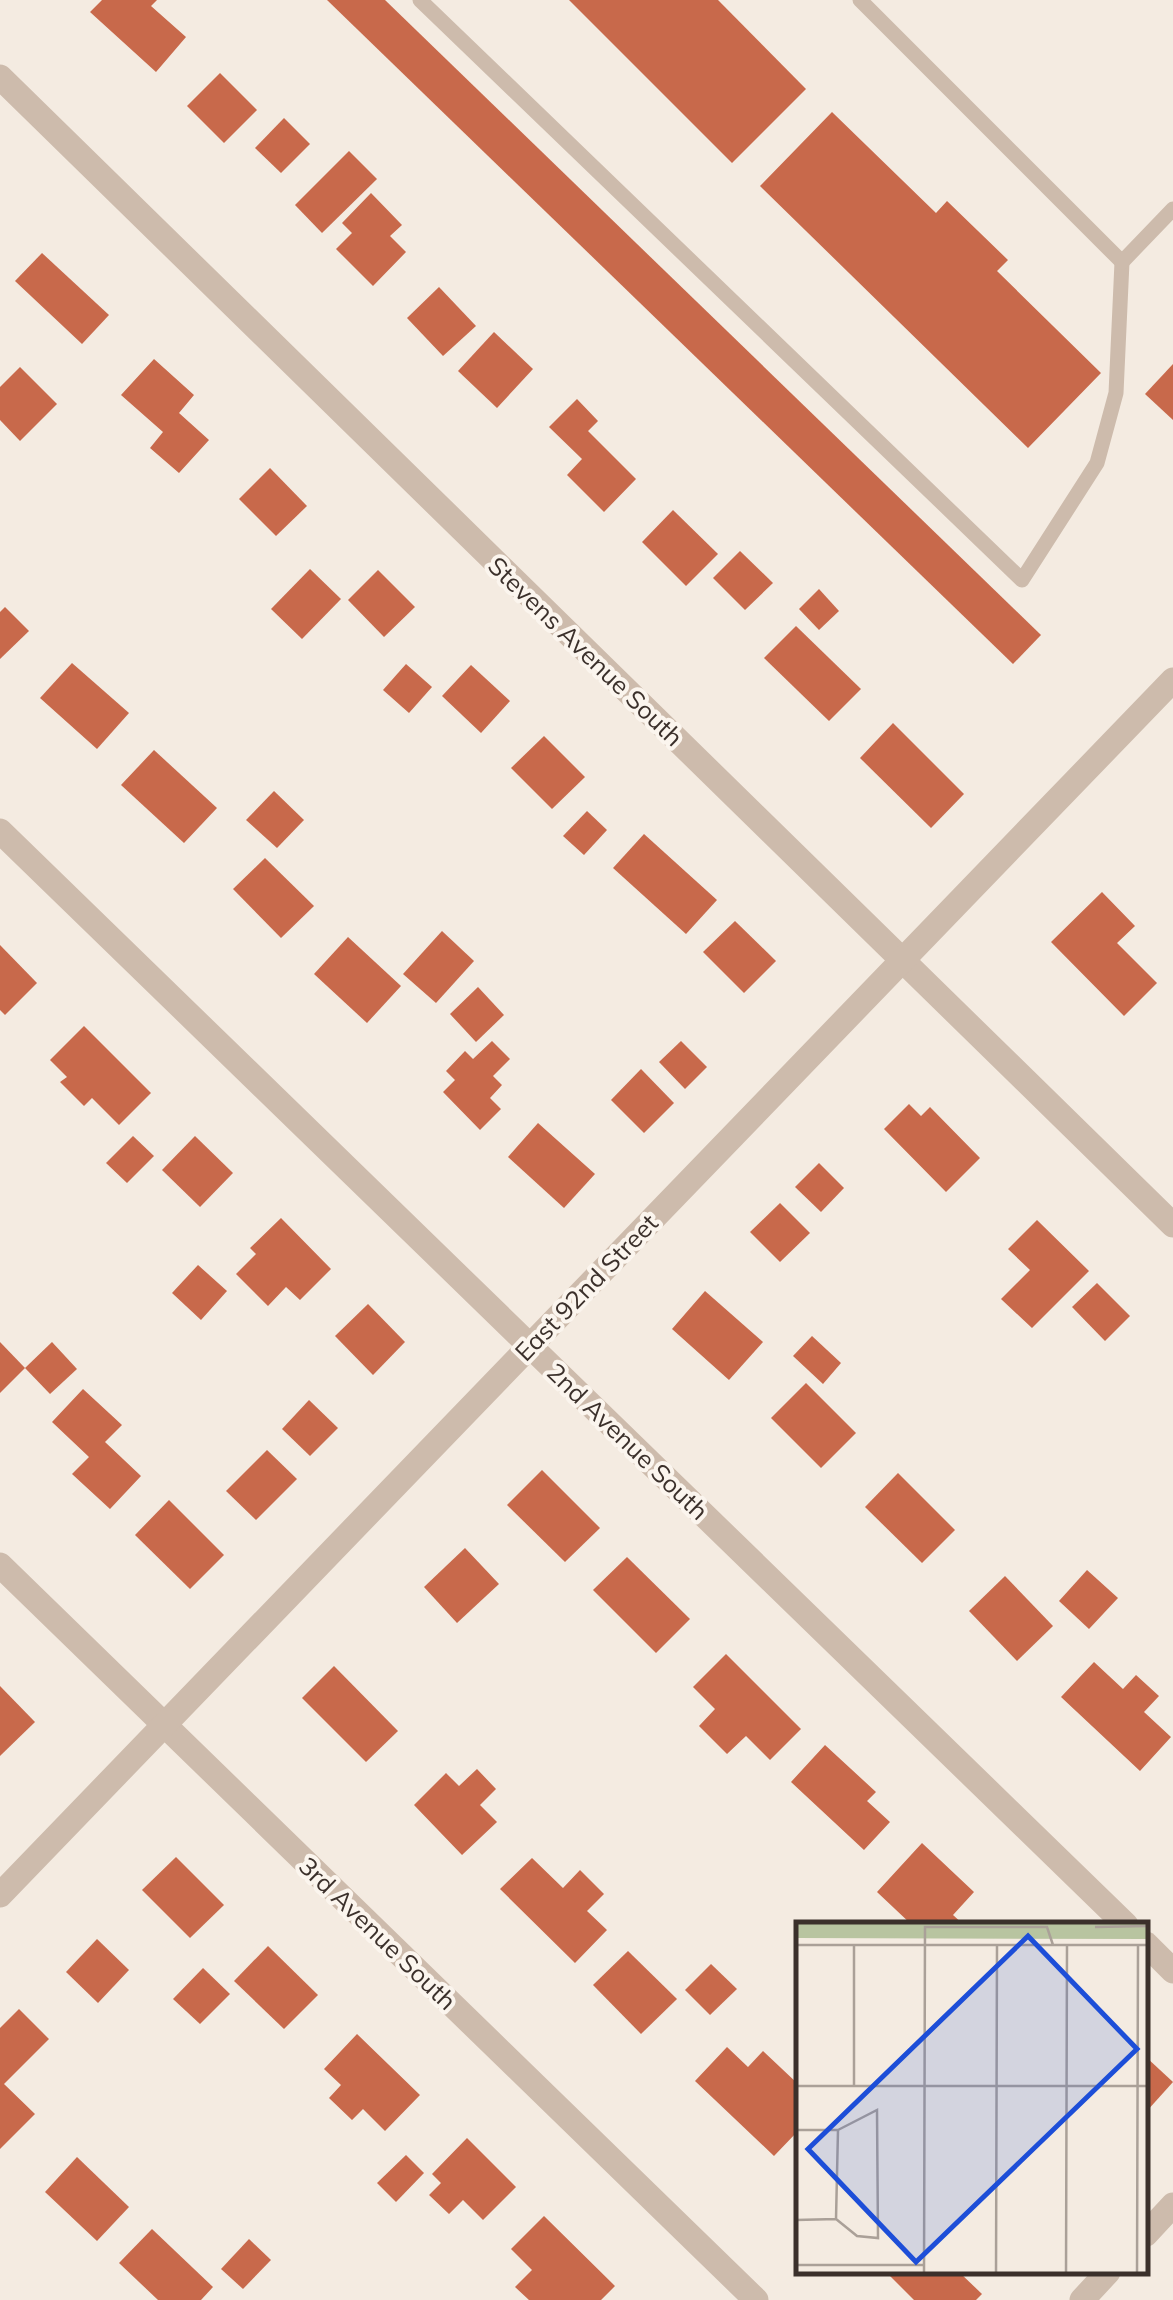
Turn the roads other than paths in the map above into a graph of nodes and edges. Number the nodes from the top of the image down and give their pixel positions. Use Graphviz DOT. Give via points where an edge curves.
graph roads {
  1 [pos="420,0"];
  2 [pos="860,0"];
  3 [pos="0,76"];
  4 [pos="1173,209"];
  5 [pos="1122,262"];
  6 [pos="1173,680"];
  7 [pos="0,831"];
  8 [pos="902,960"];
  9 [pos="1173,1225"];
  10 [pos="530,1346"];
  11 [pos="0,1565"];
  12 [pos="164,1725"];
  13 [pos="0,1895"];
  14 [pos="1123,1922"];
  15 [pos="1148,1946"];
  16 [pos="1173,1971"];
  17 [pos="1173,2205"];
  18 [pos="1148,2232"];
  19 [pos="1105,2275"];
  20 [pos="756,2300"];
  21 [pos="1082,2300"];
  1 -- 5 [label="lane" via="1022,580 1097,463 1116,393"];
  2 -- 5 [label="lane"];
  3 -- 8 [label="street, Stevens Avenue South"];
  4 -- 5 [label="lane"];
  6 -- 8 [label="street, East 92nd Street"];
  7 -- 10 [label="street, 2nd Avenue South"];
  8 -- 9 [label="street, Stevens Avenue South"];
  8 -- 10 [label="street, East 92nd Street"];
  10 -- 12 [label="street, East 92nd Street"];
  10 -- 14 [label="street, 2nd Avenue South"];
  11 -- 12 [label="street, 3rd Avenue South"];
  12 -- 13 [label="street, East 92nd Street"];
  12 -- 20 [label="street, 3rd Avenue South"];
  15 -- 16 [label="street"];
  17 -- 18 [label="street"];
  19 -- 21 [label="street"];
}
